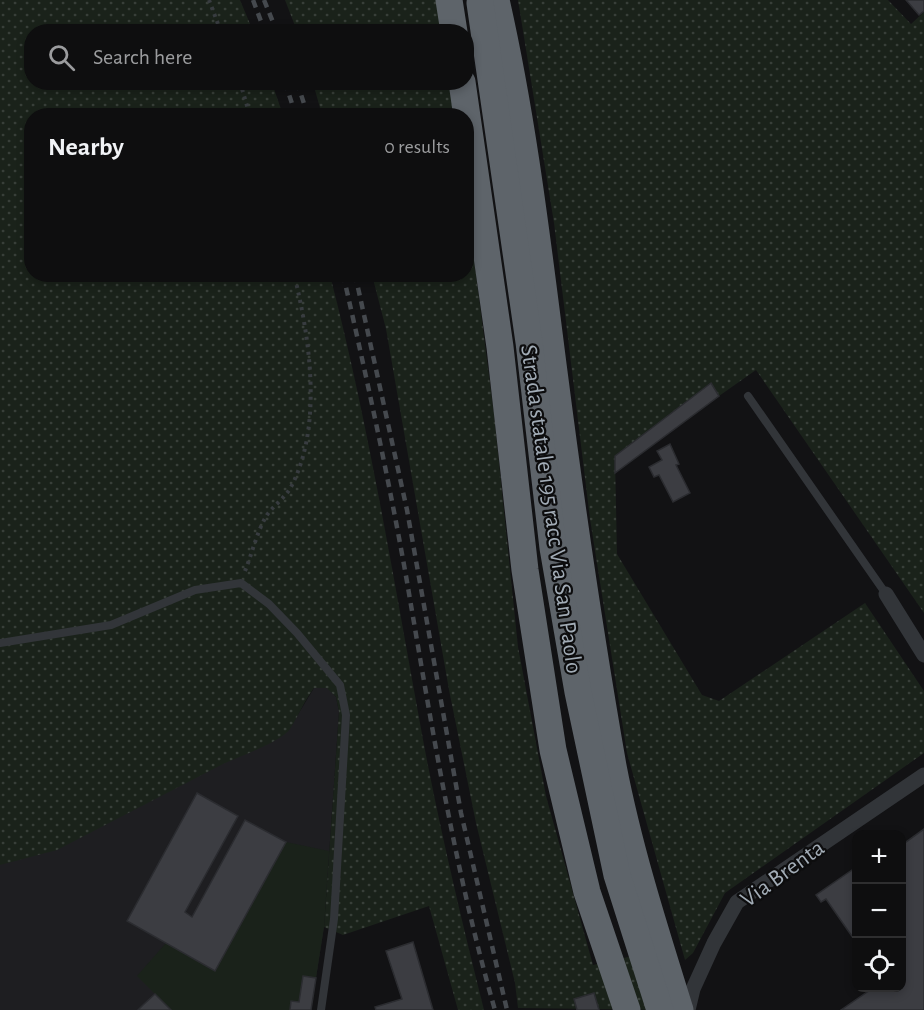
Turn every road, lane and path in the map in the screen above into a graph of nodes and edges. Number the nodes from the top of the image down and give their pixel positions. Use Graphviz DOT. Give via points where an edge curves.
graph roads {
  1 [pos="208,0"];
  2 [pos="449,0"];
  3 [pos="480,0"];
  4 [pos="496,0"];
  5 [pos="218,24"];
  6 [pos="453,24"];
  7 [pos="242,90"];
  8 [pos="463,90"];
  9 [pos="248,108"];
  10 [pos="466,108"];
  11 [pos="474,166"];
  12 [pos="296,282"];
  13 [pos="748,396"];
  14 [pos="241,583"];
  15 [pos="886,594"];
  16 [pos="0,643"];
  17 [pos="924,655"];
  18 [pos="924,775"];
  19 [pos="321,1010"];
  20 [pos="627,1010"];
  21 [pos="660,1010"];
  22 [pos="680,1010"];
  23 [pos="688,1010"];
  1 -- 5 [label="path"];
  2 -- 6 [label="highway"];
  3 -- 21 [label="highway, Strada statale 195 racc Via San Paolo" via="529,342 553,548 580,703 617,875"];
  4 -- 22 [label="highway" via="528,170 572,507 614,768 645,898"];
  7 -- 9 [label="path"];
  8 -- 10 [label="highway, Strada statale 195 racc Via San Paolo"];
  11 -- 20 [label="highway, Strada statale 195 racc Via San Paolo" via="500,347 525,570 553,750 587,892"];
  12 -- 14 [label="path" via="302,304 312,411 291,488 267,516"];
  13 -- 15 [label="lane"];
  14 -- 16 [label="lane" via="195,590 111,625"];
  14 -- 19 [label="lane" via="269,604 340,686 346,715 334,920"];
  15 -- 17 [label="street"];
  18 -- 23 [label="street, Via Brenta" via="737,903 714,943"];
}
